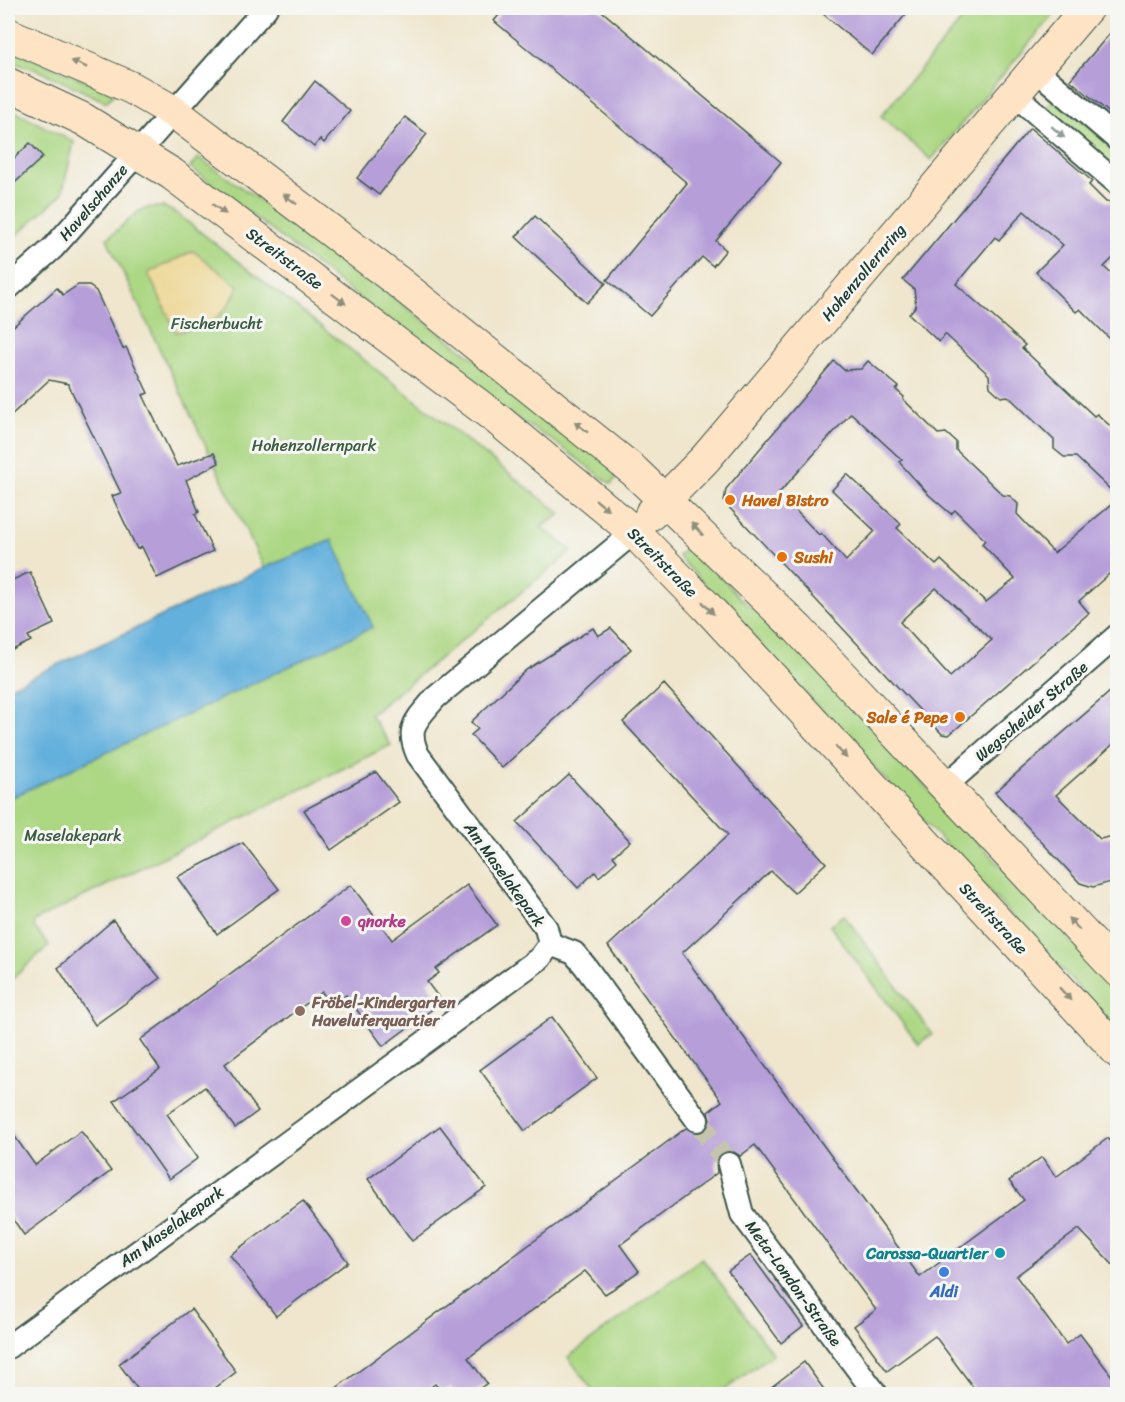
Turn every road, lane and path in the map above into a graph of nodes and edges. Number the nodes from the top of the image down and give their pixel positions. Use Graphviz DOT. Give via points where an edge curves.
graph roads {
  1 [pos="266,8"];
  2 [pos="1087,8"];
  3 [pos="8,34"];
  4 [pos="1035,69"];
  5 [pos="8,84"];
  6 [pos="1014,94"];
  7 [pos="174,112"];
  8 [pos="1118,140"];
  9 [pos="137,152"];
  10 [pos="1118,184"];
  11 [pos="8,288"];
  12 [pos="666,499"];
  13 [pos="634,532"];
  14 [pos="1118,635"];
  15 [pos="945,786"];
  16 [pos="550,944"];
  17 [pos="1116,967"];
  18 [pos="1118,1052"];
  19 [pos="697,1120"];
  20 [pos="729,1164"];
  21 [pos="8,1347"];
  22 [pos="876,1395"];
  1 -- 7 [label="street, Havelschanze"];
  2 -- 4 [label="main road, Hohenzollernring"];
  7 -- 3 [label="main road, one-way" via="132,88"];
  4 -- 6 [label="main road, Hohenzollernring"];
  4 -- 8 [label="street"];
  5 -- 9 [label="main road, Streitstraße" via="83,119"];
  6 -- 10 [label="street, one-way"];
  6 -- 12 [label="main road, Hohenzollernring" via="705,459"];
  7 -- 9 [label="street, Havelschanze"];
  12 -- 7 [label="main road, one-way" via="581,426 397,281"];
  9 -- 11 [label="street, Havelschanze" via="53,248"];
  9 -- 13 [label="main road, Streitstraße, one-way" via="252,232 491,414"];
  12 -- 13 [label="main road, Hohenzollernring"];
  15 -- 12 [label="main road, one-way" via="798,629"];
  13 -- 16 [label="street, Am Maselakepark" via="435,698 414,725 410,739 546,928"];
  13 -- 18 [label="main road, Streitstraße, one-way"];
  14 -- 15 [label="street, Wegscheider Straße"];
  17 -- 15 [label="main road, one-way"];
  16 -- 19 [label="street" via="574,953 585,966"];
  16 -- 21 [label="street, Am Maselakepark" via="540,958"];
  20 -- 22 [label="street, Meta-London-Straße" via="742,1214"];
}
